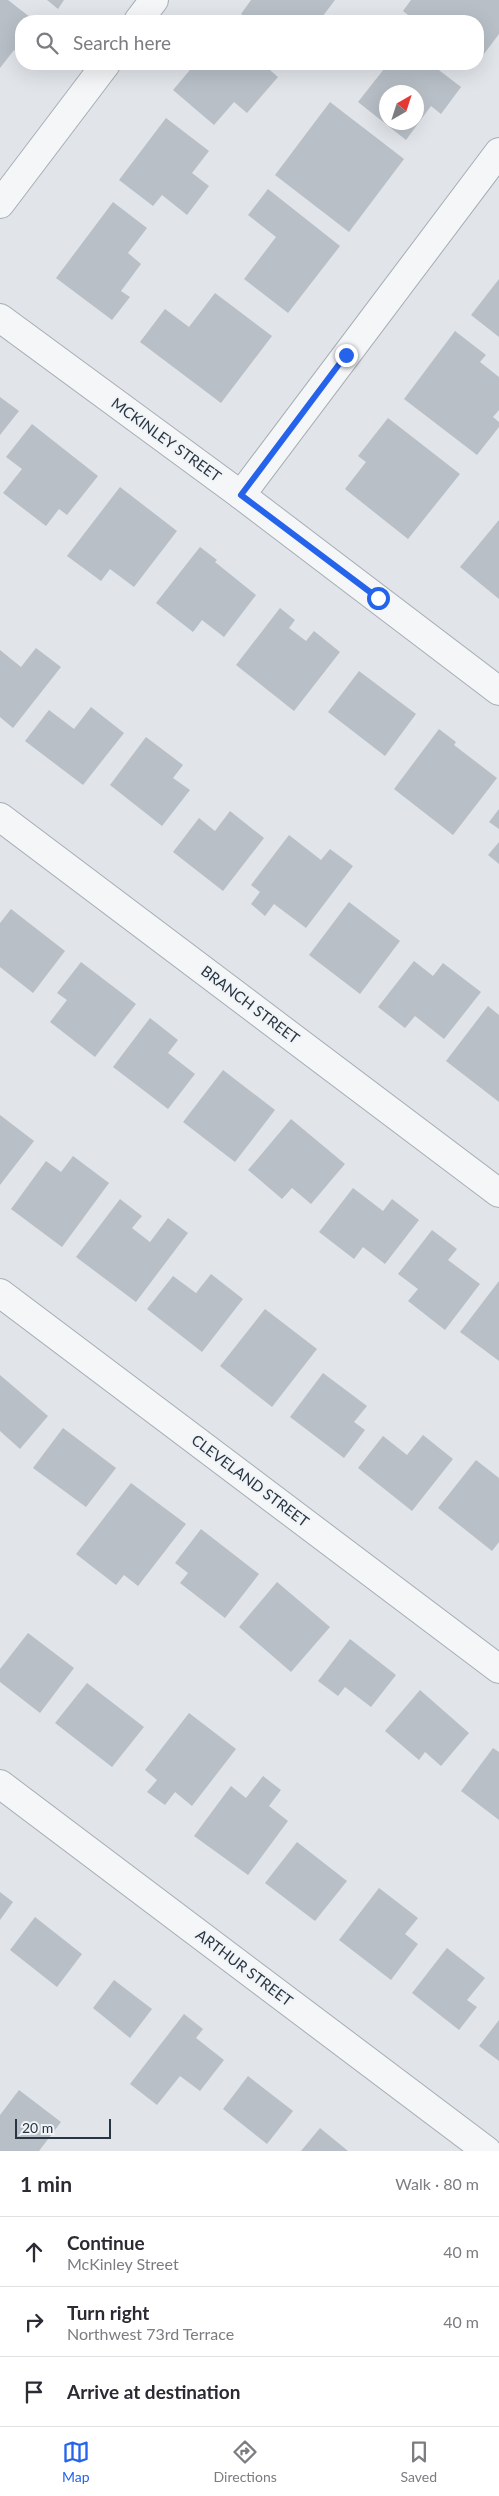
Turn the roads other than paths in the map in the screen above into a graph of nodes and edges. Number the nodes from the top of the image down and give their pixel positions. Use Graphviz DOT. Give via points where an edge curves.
graph roads {
  1 [pos="154,0"];
  2 [pos="143,15"];
  3 [pos="101,70"];
  4 [pos="499,152"];
  5 [pos="0,204"];
  6 [pos="0,318"];
  7 [pos="241,495"];
  8 [pos="499,691"];
  9 [pos="0,817"];
  10 [pos="499,1193"];
  11 [pos="0,1293"];
  12 [pos="499,1669"];
  13 [pos="0,1784"];
  14 [pos="487,2151"];
  1 -- 2 [label="street"];
  3 -- 5 [label="street"];
  4 -- 7 [label="street"];
  6 -- 7 [label="street, MCKINLEY STREET"];
  7 -- 8 [label="street, MCKINLEY STREET"];
  9 -- 10 [label="street, BRANCH STREET"];
  11 -- 12 [label="street, CLEVELAND STREET"];
  13 -- 14 [label="street, ARTHUR STREET"];
}
